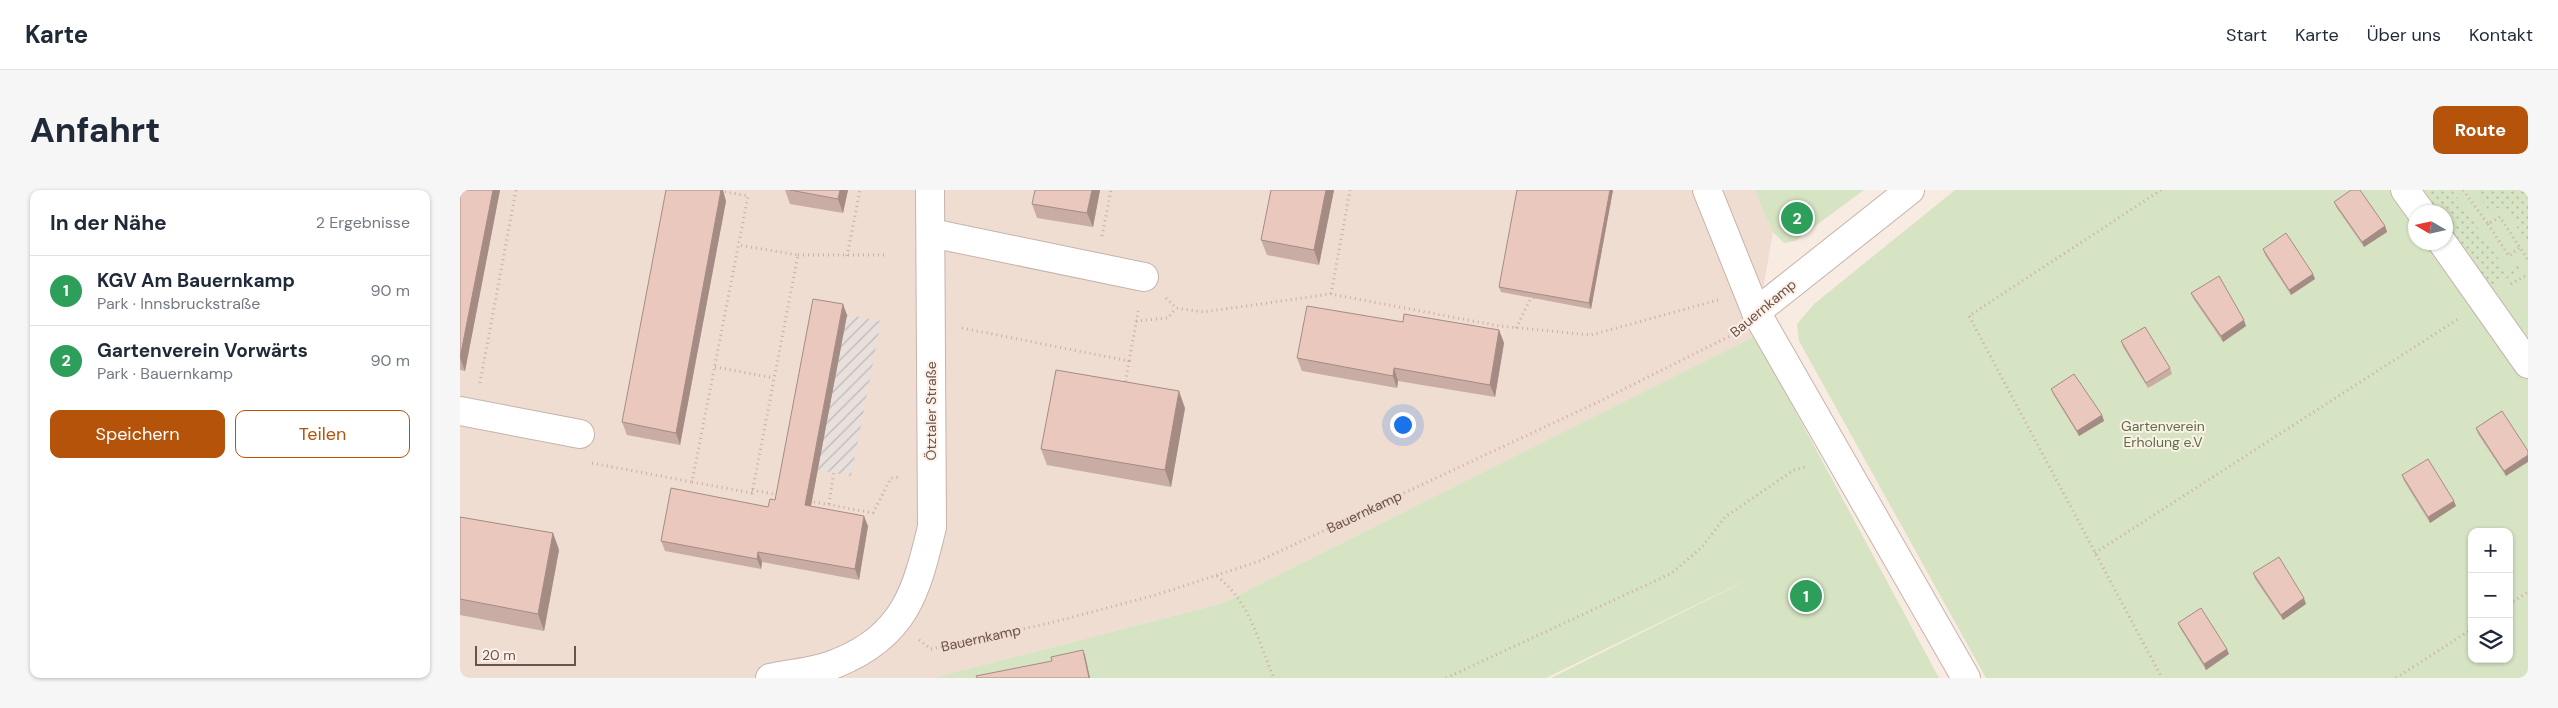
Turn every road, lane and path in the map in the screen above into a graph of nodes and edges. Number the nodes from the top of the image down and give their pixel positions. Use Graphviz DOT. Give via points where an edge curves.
graph roads {
  1 [pos="516,190"];
  2 [pos="715,190"];
  3 [pos="860,190"];
  4 [pos="930,190"];
  5 [pos="1111,190"];
  6 [pos="1350,190"];
  7 [pos="1707,190"];
  8 [pos="1910,190"];
  9 [pos="2162,190"];
  10 [pos="2405,190"];
  11 [pos="2463,190"];
  12 [pos="2416,205"];
  13 [pos="2488,224"];
  14 [pos="931,233"];
  15 [pos="738,245"];
  16 [pos="2520,248"];
  17 [pos="2447,250"];
  18 [pos="798,255"];
  19 [pos="884,255"];
  20 [pos="847,256"];
  21 [pos="2528,260"];
  22 [pos="1096,268"];
  23 [pos="2528,274"];
  24 [pos="1144,277"];
  25 [pos="1331,294"];
  26 [pos="1538,295"];
  27 [pos="1718,300"];
  28 [pos="2483,302"];
  29 [pos="1176,308"];
  30 [pos="1756,312"];
  31 [pos="1136,321"];
  32 [pos="959,328"];
  33 [pos="1516,328"];
  34 [pos="1129,361"];
  35 [pos="2528,364"];
  36 [pos="714,367"];
  37 [pos="774,378"];
  38 [pos="1123,394"];
  39 [pos="467,412"];
  40 [pos="580,434"];
  41 [pos="1839,456"];
  42 [pos="585,462"];
  43 [pos="834,471"];
  44 [pos="908,477"];
  45 [pos="692,482"];
  46 [pos="752,490"];
  47 [pos="781,495"];
  48 [pos="800,499"];
  49 [pos="829,504"];
  50 [pos="2095,553"];
  51 [pos="1217,575"];
  52 [pos="2528,592"];
  53 [pos="2513,601"];
  54 [pos="896,624"];
  55 [pos="2468,632"];
  56 [pos="770,678"];
  57 [pos="1274,678"];
  58 [pos="1446,678"];
  59 [pos="1966,678"];
  60 [pos="2162,678"];
  61 [pos="2396,678"];
  1 -- 39 [label="path"];
  2 -- 15 [label="path" via="748,196"];
  3 -- 20 [label="path"];
  4 -- 14 [label="street, Ötztaler Straße"];
  5 -- 22 [label="path"];
  6 -- 25 [label="path"];
  7 -- 30 [label="street"];
  8 -- 30 [label="street, Bauernkamp"];
  9 -- 50 [label="path" via="1969,316"];
  10 -- 12 [label="street"];
  11 -- 13 [label="path"];
  13 -- 16 [label="path" via="2500,217"];
  13 -- 16 [label="path" via="2509,256"];
  14 -- 22 [label="street"];
  14 -- 54 [label="street, Ötztaler Straße" via="932,527 919,581"];
  15 -- 18 [label="path"];
  15 -- 36 [label="path"];
  16 -- 21 [label="path"];
  17 -- 28 [label="street"];
  18 -- 20 [label="path"];
  18 -- 37 [label="path"];
  19 -- 20 [label="path"];
  22 -- 24 [label="street"];
  23 -- 28 [label="path"];
  24 -- 29 [label="path"];
  24 -- 31 [label="path"];
  25 -- 29 [label="path" via="1203,312"];
  25 -- 33 [label="path"];
  26 -- 33 [label="path" via="1530,300"];
  27 -- 33 [label="path" via="1591,335"];
  28 -- 35 [label="street"];
  28 -- 50 [label="path"];
  29 -- 31 [label="path" via="1168,318"];
  30 -- 41 [label="street"];
  30 -- 51 [label="path, Bauernkamp" via="1734,334 1690,358 1257,562"];
  31 -- 34 [label="path"];
  32 -- 34 [label="path"];
  34 -- 38 [label="path"];
  36 -- 37 [label="path"];
  36 -- 45 [label="path"];
  37 -- 46 [label="path"];
  39 -- 40 [label="street"];
  41 -- 58 [label="path" via="1794,470 1725,517 1702,547 1672,573"];
  41 -- 59 [label="street"];
  42 -- 45 [label="path"];
  43 -- 49 [label="path"];
  44 -- 49 [label="path" via="891,478 873,513"];
  45 -- 46 [label="path" via="752,493"];
  46 -- 47 [label="path"];
  48 -- 49 [label="path"];
  50 -- 60 [label="path"];
  51 -- 54 [label="path, Bauernkamp" via="1156,596 931,649"];
  51 -- 57 [label="path" via="1243,602"];
  52 -- 53 [label="path"];
  54 -- 56 [label="street" via="837,664"];
  55 -- 61 [label="path"];
}
